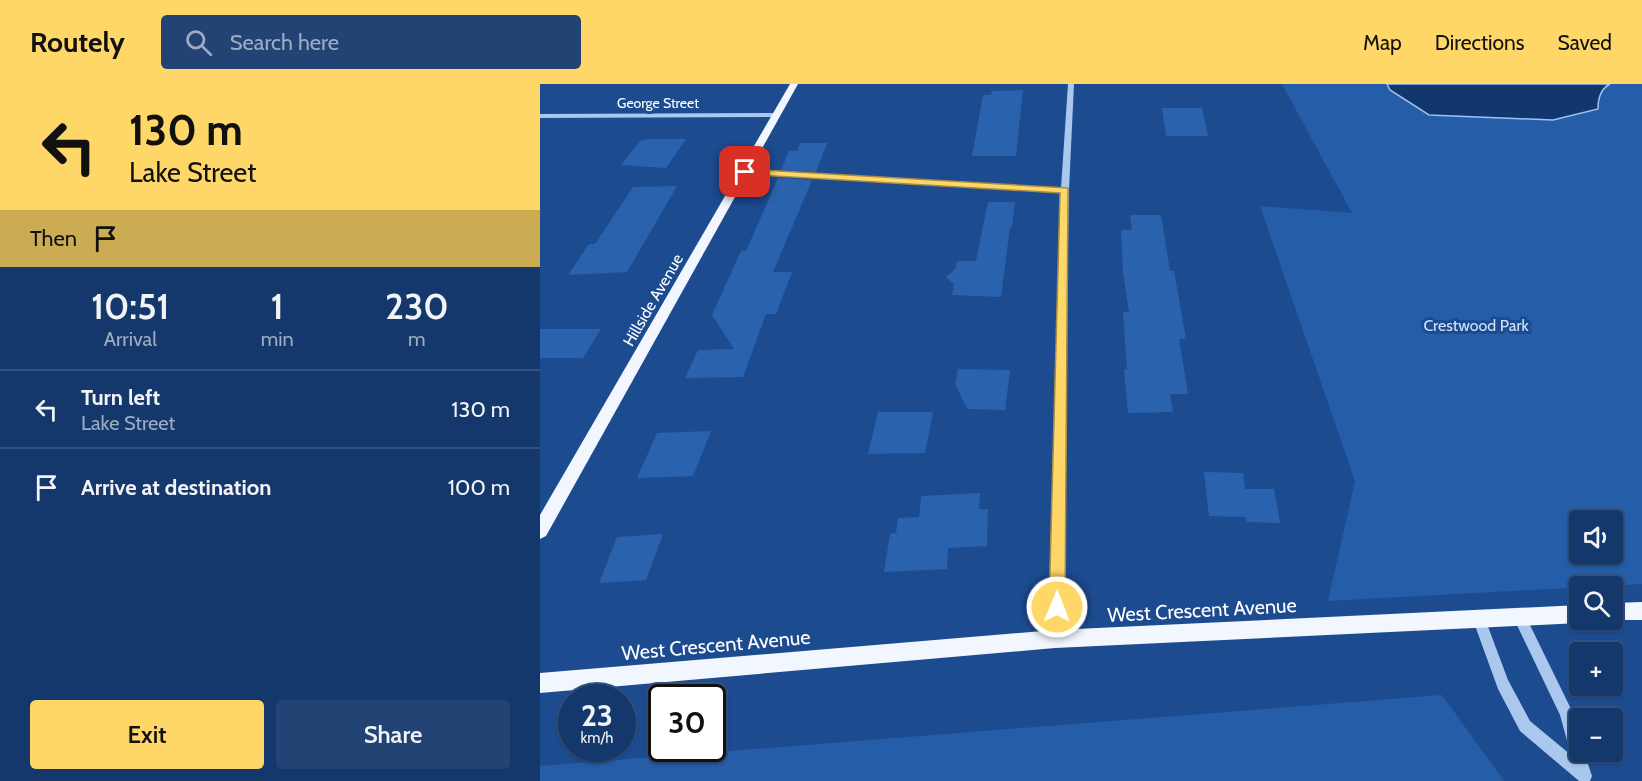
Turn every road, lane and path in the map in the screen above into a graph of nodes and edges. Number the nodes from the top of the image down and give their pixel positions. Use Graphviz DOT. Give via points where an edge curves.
graph roads {
  1 [pos="794,84"];
  2 [pos="1071,84"];
  3 [pos="777,115"];
  4 [pos="540,116"];
  5 [pos="745,172"];
  6 [pos="1065,190"];
  7 [pos="540,531"];
  8 [pos="1642,611"];
  9 [pos="1623,612"];
  10 [pos="1569,615"];
  11 [pos="1520,619"];
  12 [pos="1479,620"];
  13 [pos="1055,639"];
  14 [pos="540,683"];
  15 [pos="1584,780"];
  1 -- 3 [label="main road, Hillside Avenue"];
  2 -- 6 [label="street"];
  3 -- 4 [label="street, George Street"];
  3 -- 5 [label="main road, Hillside Avenue"];
  5 -- 6 [label="street"];
  5 -- 7 [label="main road, Hillside Avenue"];
  6 -- 13 [label="street"];
  8 -- 9 [label="main road"];
  10 -- 11 [label="main road, West Crescent Avenue"];
  11 -- 12 [label="main road, West Crescent Avenue"];
  11 -- 15 [label="street" via="1566,713"];
  12 -- 13 [label="main road, West Crescent Avenue"];
  12 -- 15 [label="street" via="1503,684 1525,726"];
  13 -- 14 [label="main road, West Crescent Avenue"];
}
